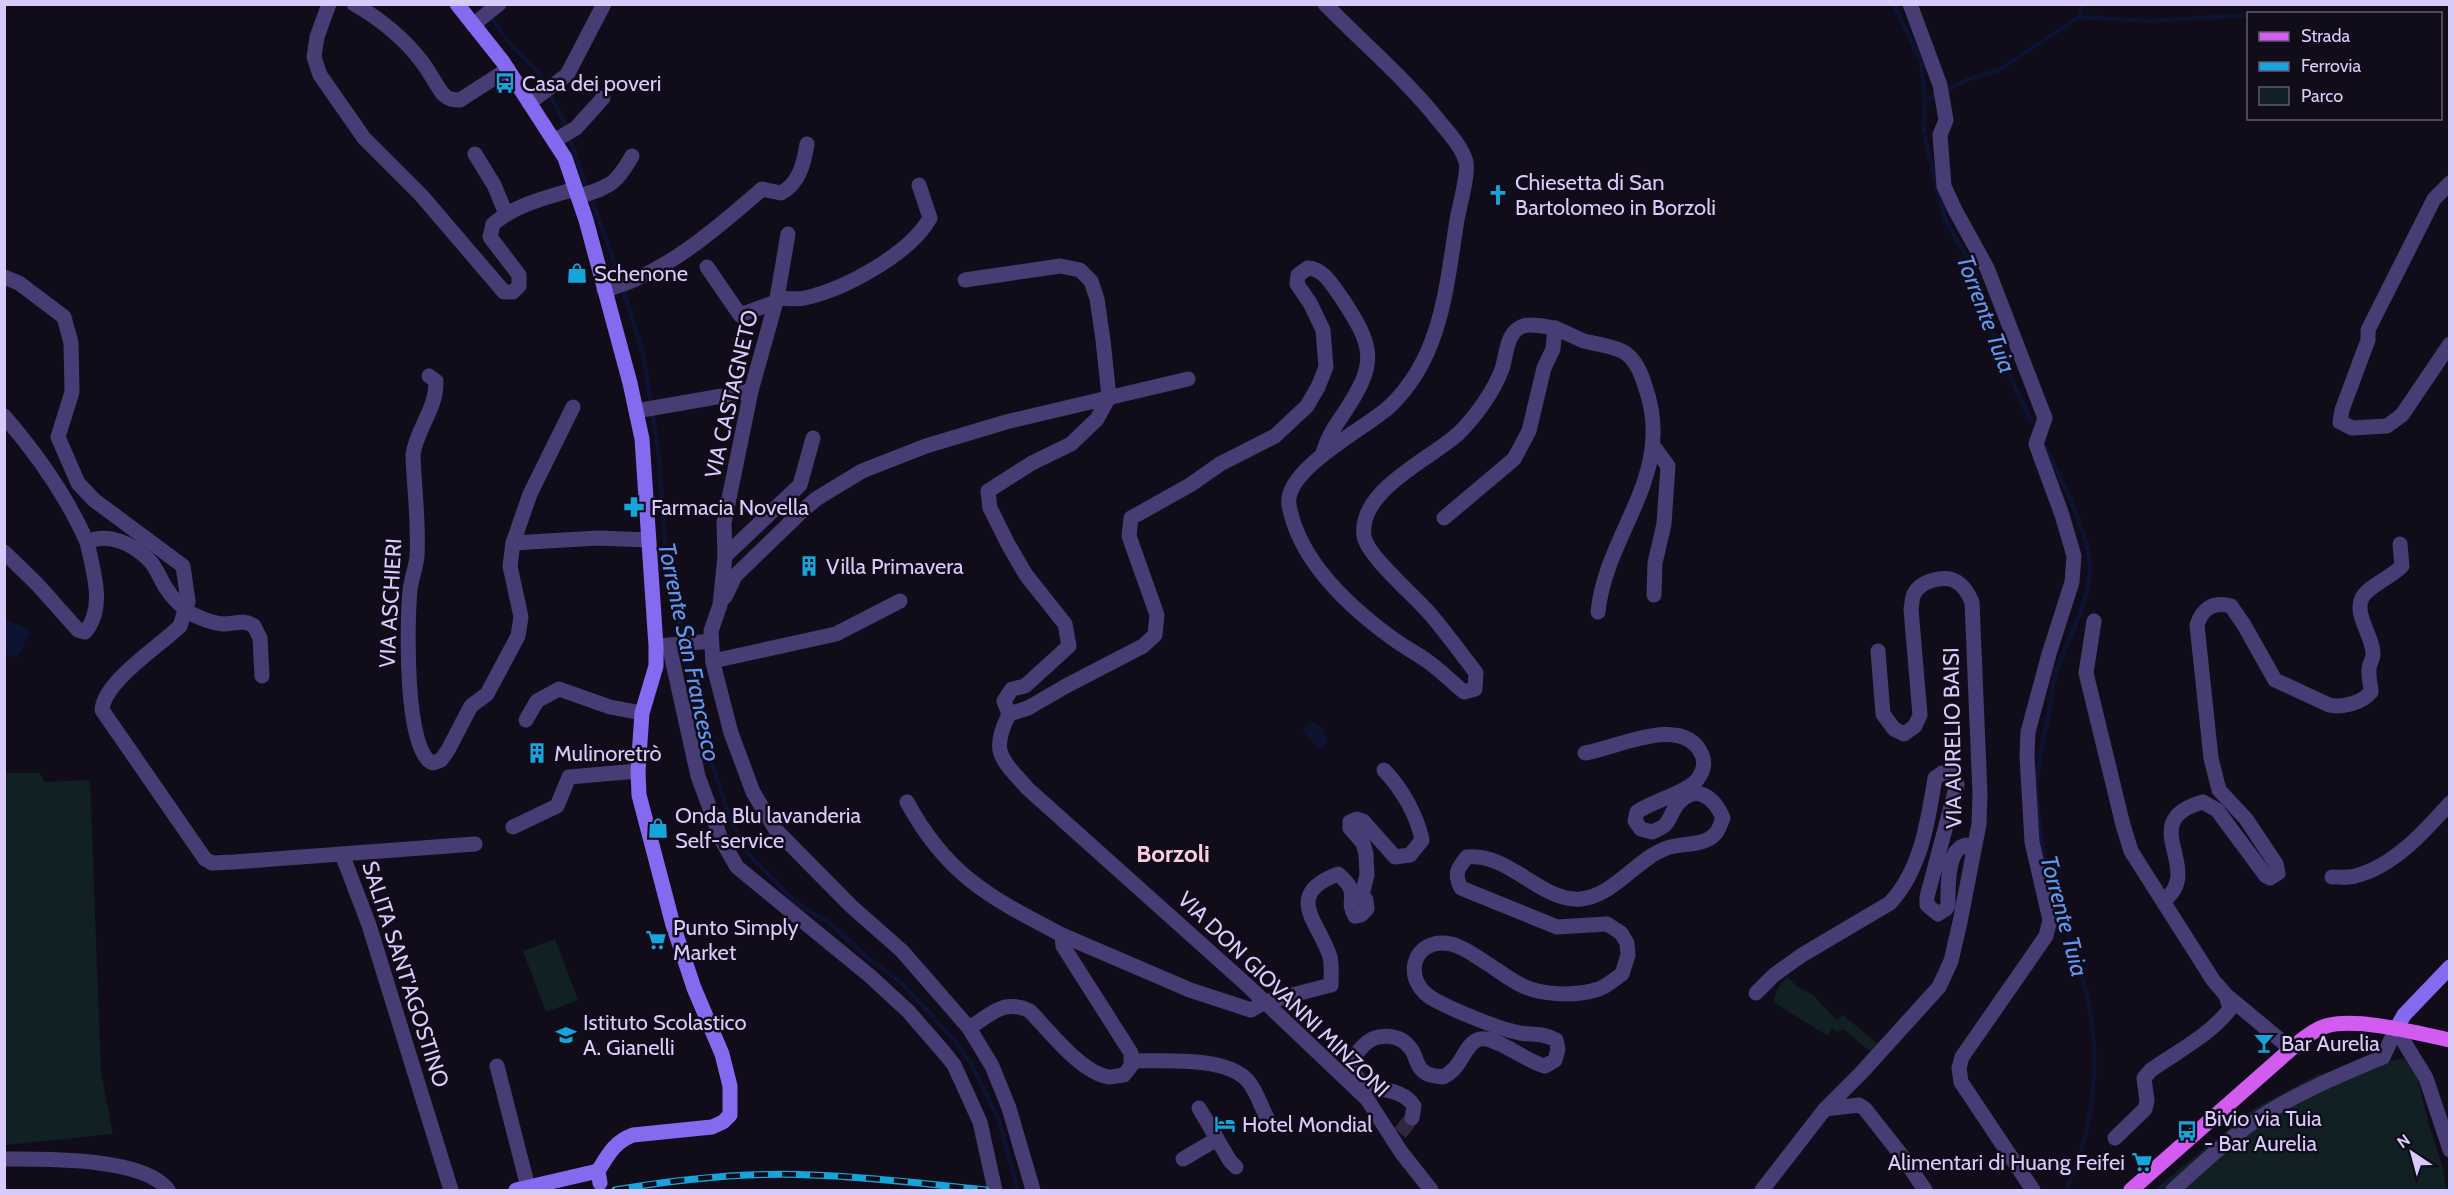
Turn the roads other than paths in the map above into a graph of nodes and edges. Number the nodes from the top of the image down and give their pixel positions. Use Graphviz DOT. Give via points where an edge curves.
graph roads {
  1 [pos="329,4"];
  2 [pos="354,4"];
  3 [pos="457,4"];
  4 [pos="499,4"];
  5 [pos="604,4"];
  6 [pos="1325,4"];
  7 [pos="1910,4"];
  8 [pos="476,22"];
  9 [pos="508,69"];
  10 [pos="603,98"];
  11 [pos="533,101"];
  12 [pos="557,139"];
  13 [pos="807,144"];
  14 [pos="475,154"];
  15 [pos="632,156"];
  16 [pos="2450,183"];
  17 [pos="919,185"];
  18 [pos="580,194"];
  19 [pos="506,214"];
  20 [pos="788,234"];
  21 [pos="707,267"];
  22 [pos="4,277"];
  23 [pos="965,280"];
  24 [pos="606,289"];
  25 [pos="776,300"];
  26 [pos="1555,328"];
  27 [pos="2450,344"];
  28 [pos="429,376"];
  29 [pos="1188,379"];
  30 [pos="751,391"];
  31 [pos="1109,397"];
  32 [pos="573,407"];
  33 [pos="636,411"];
  34 [pos="4,416"];
  35 [pos="813,438"];
  36 [pos="1654,447"];
  37 [pos="1323,453"];
  38 [pos="1444,518"];
  39 [pos="648,540"];
  40 [pos="87,542"];
  41 [pos="513,543"];
  42 [pos="2400,544"];
  43 [pos="4,552"];
  44 [pos="725,556"];
  45 [pos="1654,595"];
  46 [pos="900,601"];
  47 [pos="720,605"];
  48 [pos="1598,612"];
  49 [pos="2094,621"];
  50 [pos="707,642"];
  51 [pos="663,646"];
  52 [pos="1878,651"];
  53 [pos="712,661"];
  54 [pos="262,676"];
  55 [pos="642,713"];
  56 [pos="1009,714"];
  57 [pos="526,720"];
  58 [pos="1585,753"];
  59 [pos="1384,770"];
  60 [pos="638,771"];
  61 [pos="907,802"];
  62 [pos="2450,802"];
  63 [pos="513,827"];
  64 [pos="475,844"];
  65 [pos="1973,851"];
  66 [pos="342,854"];
  67 [pos="2332,877"];
  68 [pos="2163,902"];
  69 [pos="1062,935"];
  70 [pos="2450,967"];
  71 [pos="1756,993"];
  72 [pos="2226,995"];
  73 [pos="1265,1002"];
  74 [pos="969,1028"];
  75 [pos="2396,1029"];
  76 [pos="2449,1040"];
  77 [pos="2291,1049"];
  78 [pos="1132,1061"];
  79 [pos="497,1066"];
  80 [pos="1199,1108"];
  81 [pos="1825,1109"];
  82 [pos="1267,1118"];
  83 [pos="1412,1118"];
  84 [pos="2115,1138"];
  85 [pos="1217,1139"];
  86 [pos="2450,1150"];
  87 [pos="4,1159"];
  88 [pos="1183,1159"];
  89 [pos="1236,1167"];
  90 [pos="522,1189"];
  91 [pos="168,1191"];
  92 [pos="450,1191"];
  93 [pos="995,1191"];
  94 [pos="1033,1191"];
  95 [pos="1431,1191"];
  96 [pos="1762,1191"];
  97 [pos="1925,1191"];
  98 [pos="2033,1191"];
  99 [pos="2131,1191"];
  100 [pos="2173,1191"];
  1 -- 19 [label="street" via="314,57 320,75 364,138 421,195 497,286 504,292 513,292 519,286 519,275 490,237 493,224"];
  2 -- 9 [label="street" via="399,38 451,100 460,100"];
  3 -- 8 [label="street"];
  4 -- 8 [label="street"];
  5 -- 11 [label="street" via="567,75"];
  6 -- 37 [label="street" via="1418,94 1454,139 1467,164 1436,335 1410,385 1387,408"];
  7 -- 98 [label="street" via="1940,85 1946,120 1940,135 1944,186 1987,268 2045,418 2036,444 2074,556 2072,582 2028,732 2032,842 2050,920 2046,936 1962,1057 1959,1068 1961,1082"];
  8 -- 9 [label="street"];
  9 -- 11 [label="street"];
  10 -- 12 [label="street" via="576,128"];
  11 -- 12 [label="street"];
  12 -- 18 [label="street"];
  13 -- 24 [label="street" via="804,162 791,188 781,193 762,189 728,219 645,276"];
  14 -- 19 [label="street"];
  15 -- 18 [label="street" via="620,178 608,188"];
  16 -- 27 [label="street" via="2434,199 2368,330 2340,422 2352,428 2387,426 2402,415"];
  17 -- 25 [label="street" via="930,218 924,229 878,268 803,299"];
  18 -- 19 [label="street" via="527,203"];
  18 -- 24 [label="street"];
  20 -- 25 [label="street, VIA CASTAGNETO"];
  21 -- 25 [label="street" via="740,315"];
  22 -- 66 [label="street, SALITA SANT'AGOSTINO, bridge" via="19,283 64,317 71,343 72,392 58,437 78,483 94,500 183,566 188,601 180,626 118,679 102,710 205,859 212,863"];
  23 -- 31 [label="street" via="1060,266 1080,270 1091,282 1097,299"];
  24 -- 33 [label="street"];
  25 -- 30 [label="street, VIA CASTAGNETO"];
  26 -- 36 [label="street" via="1623,352 1638,367 1649,396"];
  26 -- 37 [label="street" via="1523,326 1512,335 1502,371 1487,398 1459,432 1401,474 1373,503 1364,524 1371,552 1431,615 1476,673 1475,689 1464,692 1360,613 1307,554 1289,503 1291,489"];
  26 -- 38 [label="street" via="1553,349 1544,368 1529,431 1514,459"];
  28 -- 41 [label="street, VIA ASCHIERI" via="436,381 436,397 415,441 413,455 417,557 410,588 407,655 417,731 428,762 441,760 471,706 486,694 518,636 521,617 510,566"];
  29 -- 31 [label="street"];
  30 -- 33 [label="street"];
  30 -- 44 [label="street, VIA CASTAGNETO" via="724,523"];
  31 -- 47 [label="street" via="1006,422 926,446 862,471 800,513 735,576"];
  31 -- 56 [label="street, VIA DON GIOVANNI MINZONI" via="1097,419 1071,444 988,491 990,508 1008,544 1026,575 1065,624 1069,646 1025,686 1012,689 1004,701"];
  32 -- 41 [label="street, VIA ASCHIERI" via="530,494"];
  33 -- 39 [label="street" via="642,439"];
  34 -- 40 [label="street" via="55,485"];
  35 -- 44 [label="street" via="800,485"];
  36 -- 45 [label="street" via="1668,466"];
  36 -- 48 [label="street" via="1636,508 1600,588"];
  37 -- 56 [label="street" via="1369,366 1366,341 1352,314 1322,273 1308,268 1298,275 1297,284 1323,330 1326,367 1307,406 1275,435 1131,518 1129,536 1157,615 1155,635 1143,646 1028,708"];
  39 -- 41 [label="street" via="598,538"];
  39 -- 51 [label="street"];
  40 -- 43 [label="street" via="97,600 92,624 85,632 78,630"];
  40 -- 54 [label="street" via="114,539 133,546 151,561 166,590 192,613 211,622 246,622 255,626 260,638"];
  42 -- 68 [label="street" via="2402,566 2361,599 2360,609 2373,650 2369,668 2371,693 2354,702 2338,707 2329,705 2275,680 2230,606 2216,604 2201,615 2198,636 2211,758 2219,790 2246,819 2278,873 2266,876 2217,810 2204,802 2178,813 2172,820 2179,876 2176,890"];
  44 -- 47 [label="street, VIA CASTAGNETO"];
  46 -- 53 [label="street" via="836,634"];
  47 -- 50 [label="street, VIA CASTAGNETO"];
  49 -- 68 [label="street" via="2086,673 2120,814 2131,851"];
  50 -- 51 [label="street"];
  50 -- 53 [label="street, VIA CASTAGNETO"];
  51 -- 55 [label="street"];
  51 -- 93 [label="street" via="698,776 721,839 737,867 870,976 909,1012 947,1056 981,1122"];
  52 -- 65 [label="street, VIA AURELIO BAISI" via="1883,714 1904,735 1920,715 1911,609 1914,594 1922,585 1946,578 1957,581 1969,594 1980,794"];
  53 -- 74 [label="street, VIA CASTAGNETO" via="742,765 776,830 902,951"];
  55 -- 57 [label="street" via="610,707 559,689 537,701"];
  55 -- 60 [label="street"];
  56 -- 73 [label="street, VIA DON GIOVANNI MINZONI" via="999,735 999,754 1027,788"];
  58 -- 83 [label="street" via="1657,734 1672,733 1691,741 1699,748 1705,766 1696,780 1686,789 1650,803 1637,812 1635,821 1641,829 1652,832 1665,825 1687,795 1700,794 1710,797 1723,818 1715,835 1666,848 1604,891 1581,899 1563,897 1495,860 1467,857 1457,869 1461,888 1557,927 1607,924 1621,933 1628,955 1622,974 1600,989 1553,994 1524,987 1452,944 1436,944 1423,950 1413,973 1424,993 1495,1025 1520,1033 1546,1034 1556,1040 1558,1049 1556,1060 1545,1066 1494,1040 1478,1039 1459,1065 1443,1077 1420,1069 1412,1049 1404,1042 1391,1036 1368,1041 1356,1054 1353,1065 1357,1078 1366,1085 1392,1089 1409,1098 1414,1106"];
  59 -- 73 [label="street" via="1400,786 1422,840 1410,855 1395,857 1363,821 1350,822 1366,854 1367,876 1362,895 1367,909 1354,916 1350,884 1338,874 1322,880 1309,896 1309,917 1330,958 1331,985"];
  60 -- 63 [label="street" via="569,777 557,806"];
  60 -- 90 [label="street" via="639,795 673,925 722,1054 730,1086 730,1115 712,1127 622,1139 612,1148 599,1177"];
  61 -- 69 [label="street" via="922,830 950,865 999,903"];
  62 -- 67 [label="street" via="2389,860 2353,877"];
  64 -- 66 [label="street"];
  65 -- 71 [label="street" via="1966,845 1957,849 1952,860 1948,905 1938,914 1934,912 1927,905 1927,897 1957,784 1951,773 1942,773 1935,778 1917,862 1899,894 1802,955"];
  65 -- 81 [label="street, VIA AURELIO BAISI" via="1952,962 1939,987"];
  66 -- 92 [label="street, SALITA SANT'AGOSTINO" via="369,925"];
  68 -- 72 [label="street"];
  69 -- 73 [label="street" via="1149,974 1236,1006 1251,1010"];
  69 -- 78 [label="street" via="1063,946 1125,1041"];
  70 -- 75 [label="street"];
  72 -- 77 [label="street"];
  72 -- 84 [label="street" via="2230,1009 2224,1016 2144,1078 2145,1109"];
  73 -- 95 [label="street, VIA DON GIOVANNI MINZONI" via="1367,1099"];
  74 -- 78 [label="street" via="1012,1005 1030,1011 1080,1062 1094,1071 1110,1077 1124,1074"];
  74 -- 94 [label="street, VIA CASTAGNETO" via="992,1066 1009,1108"];
  75 -- 76 [label="main road"];
  75 -- 77 [label="main road" via="2350,1024 2325,1026"];
  75 -- 86 [label="street" via="2426,1078"];
  75 -- 100 [label="street" via="2383,1056 2270,1111 2230,1138"];
  77 -- 99 [label="main road"];
  78 -- 82 [label="street" via="1191,1060 1231,1070 1248,1080"];
  79 -- 90 [label="street"];
  80 -- 85 [label="street"];
  81 -- 96 [label="street, VIA AURELIO BAISI"];
  81 -- 97 [label="street" via="1859,1105 1865,1109"];
  85 -- 88 [label="street"];
  85 -- 89 [label="street"];
  87 -- 91 [label="street" via="48,1159 129,1169 150,1174"];
}
